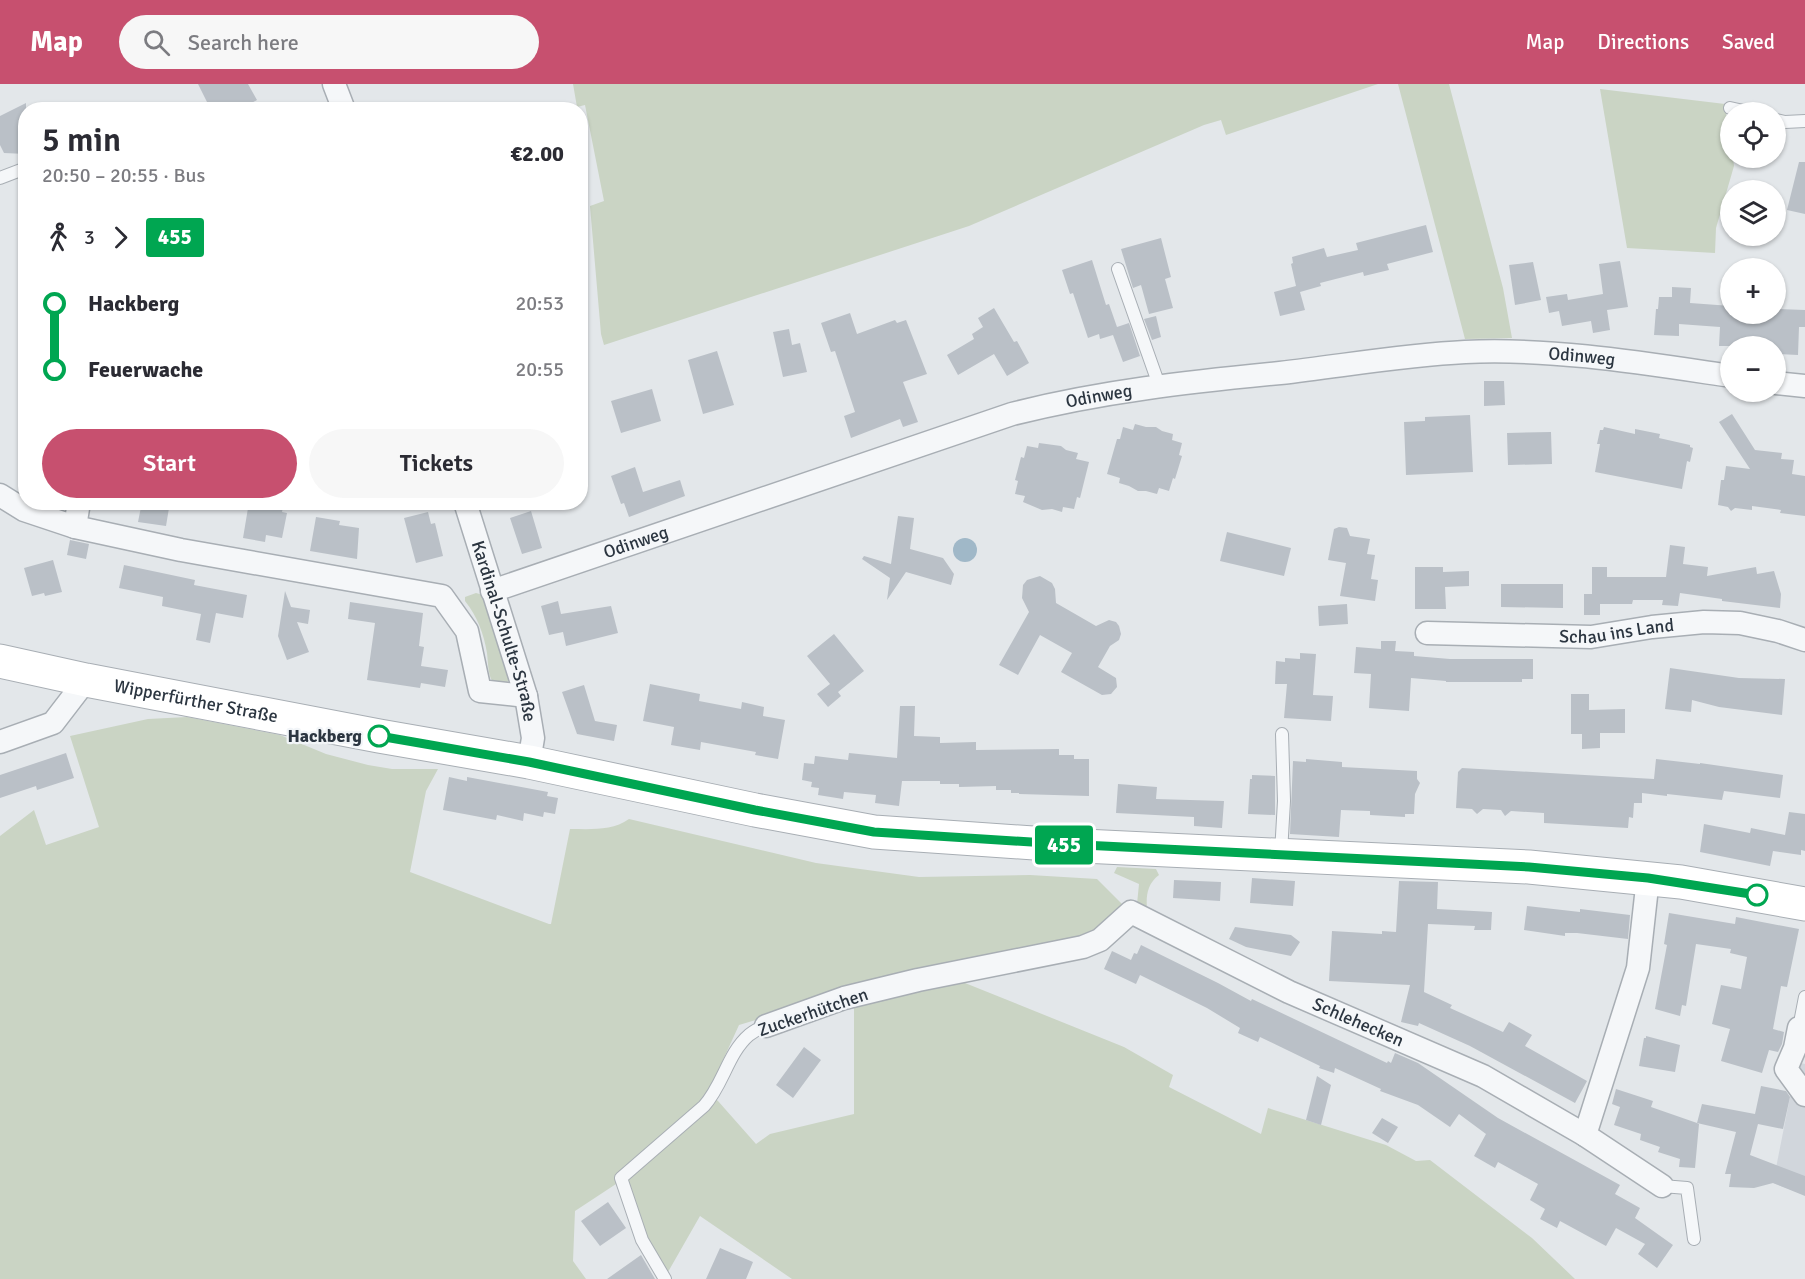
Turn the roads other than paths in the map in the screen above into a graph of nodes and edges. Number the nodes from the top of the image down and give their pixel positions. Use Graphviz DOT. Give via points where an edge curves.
graph roads {
  1 [pos="334,84"];
  2 [pos="341,102"];
  3 [pos="1805,121"];
  4 [pos="1786,122"];
  5 [pos="18,171"];
  6 [pos="0,178"];
  7 [pos="1118,269"];
  8 [pos="1720,374"];
  9 [pos="1786,383"];
  10 [pos="1159,385"];
  11 [pos="1805,386"];
  12 [pos="0,495"];
  13 [pos="18,506"];
  14 [pos="24,510"];
  15 [pos="78,510"];
  16 [pos="467,510"];
  17 [pos="75,527"];
  18 [pos="492,591"];
  19 [pos="1427,633"];
  20 [pos="1805,640"];
  21 [pos="0,661"];
  22 [pos="86,680"];
  23 [pos="526,696"];
  24 [pos="1282,734"];
  25 [pos="0,742"];
  26 [pos="529,762"];
  27 [pos="1281,853"];
  28 [pos="1648,878"];
  29 [pos="1805,904"];
  30 [pos="1131,912"];
  31 [pos="1805,997"];
  32 [pos="766,1026"];
  33 [pos="1799,1028"];
  34 [pos="1805,1095"];
  35 [pos="1585,1135"];
  36 [pos="1662,1186"];
  37 [pos="1694,1239"];
  38 [pos="665,1279"];
  1 -- 2 [label="street"];
  3 -- 4 [label="lane"];
  5 -- 6 [label="lane"];
  7 -- 10 [label="lane"];
  8 -- 10 [label="street, Odinweg" via="1624,360 1466,352"];
  9 -- 11 [label="street"];
  10 -- 18 [label="street, Odinweg" via="1012,414"];
  12 -- 13 [label="street"];
  14 -- 17 [label="street"];
  15 -- 17 [label="street"];
  16 -- 18 [label="street, Kardinal-Schulte-Straße"];
  17 -- 23 [label="street" via="442,596 467,631 480,691"];
  18 -- 23 [label="street, Kardinal-Schulte-Straße"];
  19 -- 20 [label="street, Schau ins Land" via="1591,637 1704,622 1740,623"];
  21 -- 22 [label="main road, Wipperfürther Straße"];
  22 -- 25 [label="street" via="53,723"];
  22 -- 26 [label="main road, Wipperfürther Straße"];
  23 -- 26 [label="street, Kardinal-Schulte-Straße" via="533,738"];
  24 -- 27 [label="lane"];
  26 -- 27 [label="main road, Wipperfürther Straße" via="874,832"];
  27 -- 28 [label="main road, Wipperfürther Straße"];
  28 -- 29 [label="main road, Wipperfürther Straße"];
  28 -- 35 [label="street" via="1638,968"];
  30 -- 32 [label="street, Zuckerhütchen" via="1100,940 1083,947 844,998"];
  30 -- 35 [label="street, Schlehecken" via="1289,992 1483,1076"];
  31 -- 33 [label="lane"];
  32 -- 38 [label="lane, Zuckerhütchen" via="750,1034 738,1048 704,1106 621,1178 642,1240"];
  33 -- 34 [label="street" via="1786,1070"];
  35 -- 36 [label="street, Schlehecken"];
  36 -- 37 [label="lane" via="1687,1188"];
}
